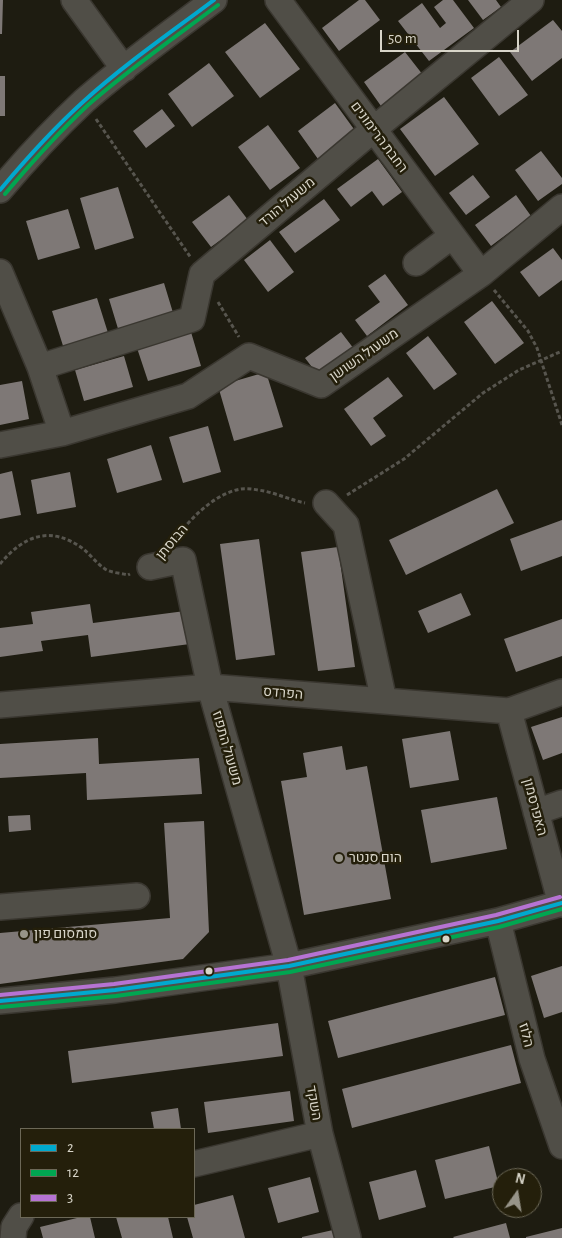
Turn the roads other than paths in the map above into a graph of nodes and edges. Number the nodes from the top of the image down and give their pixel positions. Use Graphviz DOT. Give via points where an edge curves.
graph roads {
  1 [pos="74,0"];
  2 [pos="214,0"];
  3 [pos="278,0"];
  4 [pos="531,0"];
  5 [pos="124,69"];
  6 [pos="374,130"];
  7 [pos="0,190"];
  8 [pos="562,207"];
  9 [pos="452,236"];
  10 [pos="416,264"];
  11 [pos="0,272"];
  12 [pos="481,274"];
  13 [pos="40,367"];
  14 [pos="62,433"];
  15 [pos="0,445"];
  16 [pos="326,503"];
  17 [pos="150,567"];
  18 [pos="210,687"];
  19 [pos="562,692"];
  20 [pos="384,701"];
  21 [pos="0,705"];
  22 [pos="509,711"];
  23 [pos="562,803"];
  24 [pos="536,812"];
  25 [pos="137,896"];
  26 [pos="561,903"];
  27 [pos="0,907"];
  28 [pos="498,921"];
  29 [pos="289,966"];
  30 [pos="0,1001"];
  31 [pos="320,1134"];
  32 [pos="562,1146"];
  33 [pos="195,1164"];
  34 [pos="20,1218"];
  35 [pos="13,1238"];
  36 [pos="348,1238"];
  1 -- 5 [label="street"];
  2 -- 5 [label="street"];
  3 -- 6 [label="street, רחבת הרימונים"];
  4 -- 6 [label="street, משעול הורד"];
  5 -- 7 [label="street" via="84,102 21,164"];
  6 -- 9 [label="street, רחבת הרימונים"];
  6 -- 13 [label="street, משעול הורד" via="202,274 192,319"];
  8 -- 12 [label="street, משעול השושן"];
  9 -- 10 [label="street"];
  9 -- 12 [label="street, רחבת הרימונים"];
  11 -- 13 [label="street"];
  12 -- 14 [label="street, משעול השושן" via="321,385 249,356 188,396"];
  13 -- 14 [label="street"];
  14 -- 15 [label="street"];
  16 -- 20 [label="street" via="346,525"];
  17 -- 18 [label="street, משעול התפוז" via="182,560"];
  18 -- 20 [label="street, הפרדס"];
  18 -- 21 [label="street, הפרדס"];
  18 -- 29 [label="street, משעול התפוז"];
  19 -- 22 [label="street, הפרדס"];
  20 -- 22 [label="street, הפרדס"];
  22 -- 24 [label="street, האפרסמון"];
  23 -- 24 [label="street"];
  24 -- 26 [label="street, האפרסמון"];
  25 -- 27 [label="street"];
  26 -- 28 [label="street"];
  28 -- 29 [label="street"];
  28 -- 32 [label="street, הלוז" via="532,1059"];
  29 -- 30 [label="street" via="115,990"];
  29 -- 31 [label="street, השקד"];
  31 -- 33 [label="street"];
  31 -- 36 [label="street, השקד"];
  34 -- 35 [label="street" via="14,1227"];
}
